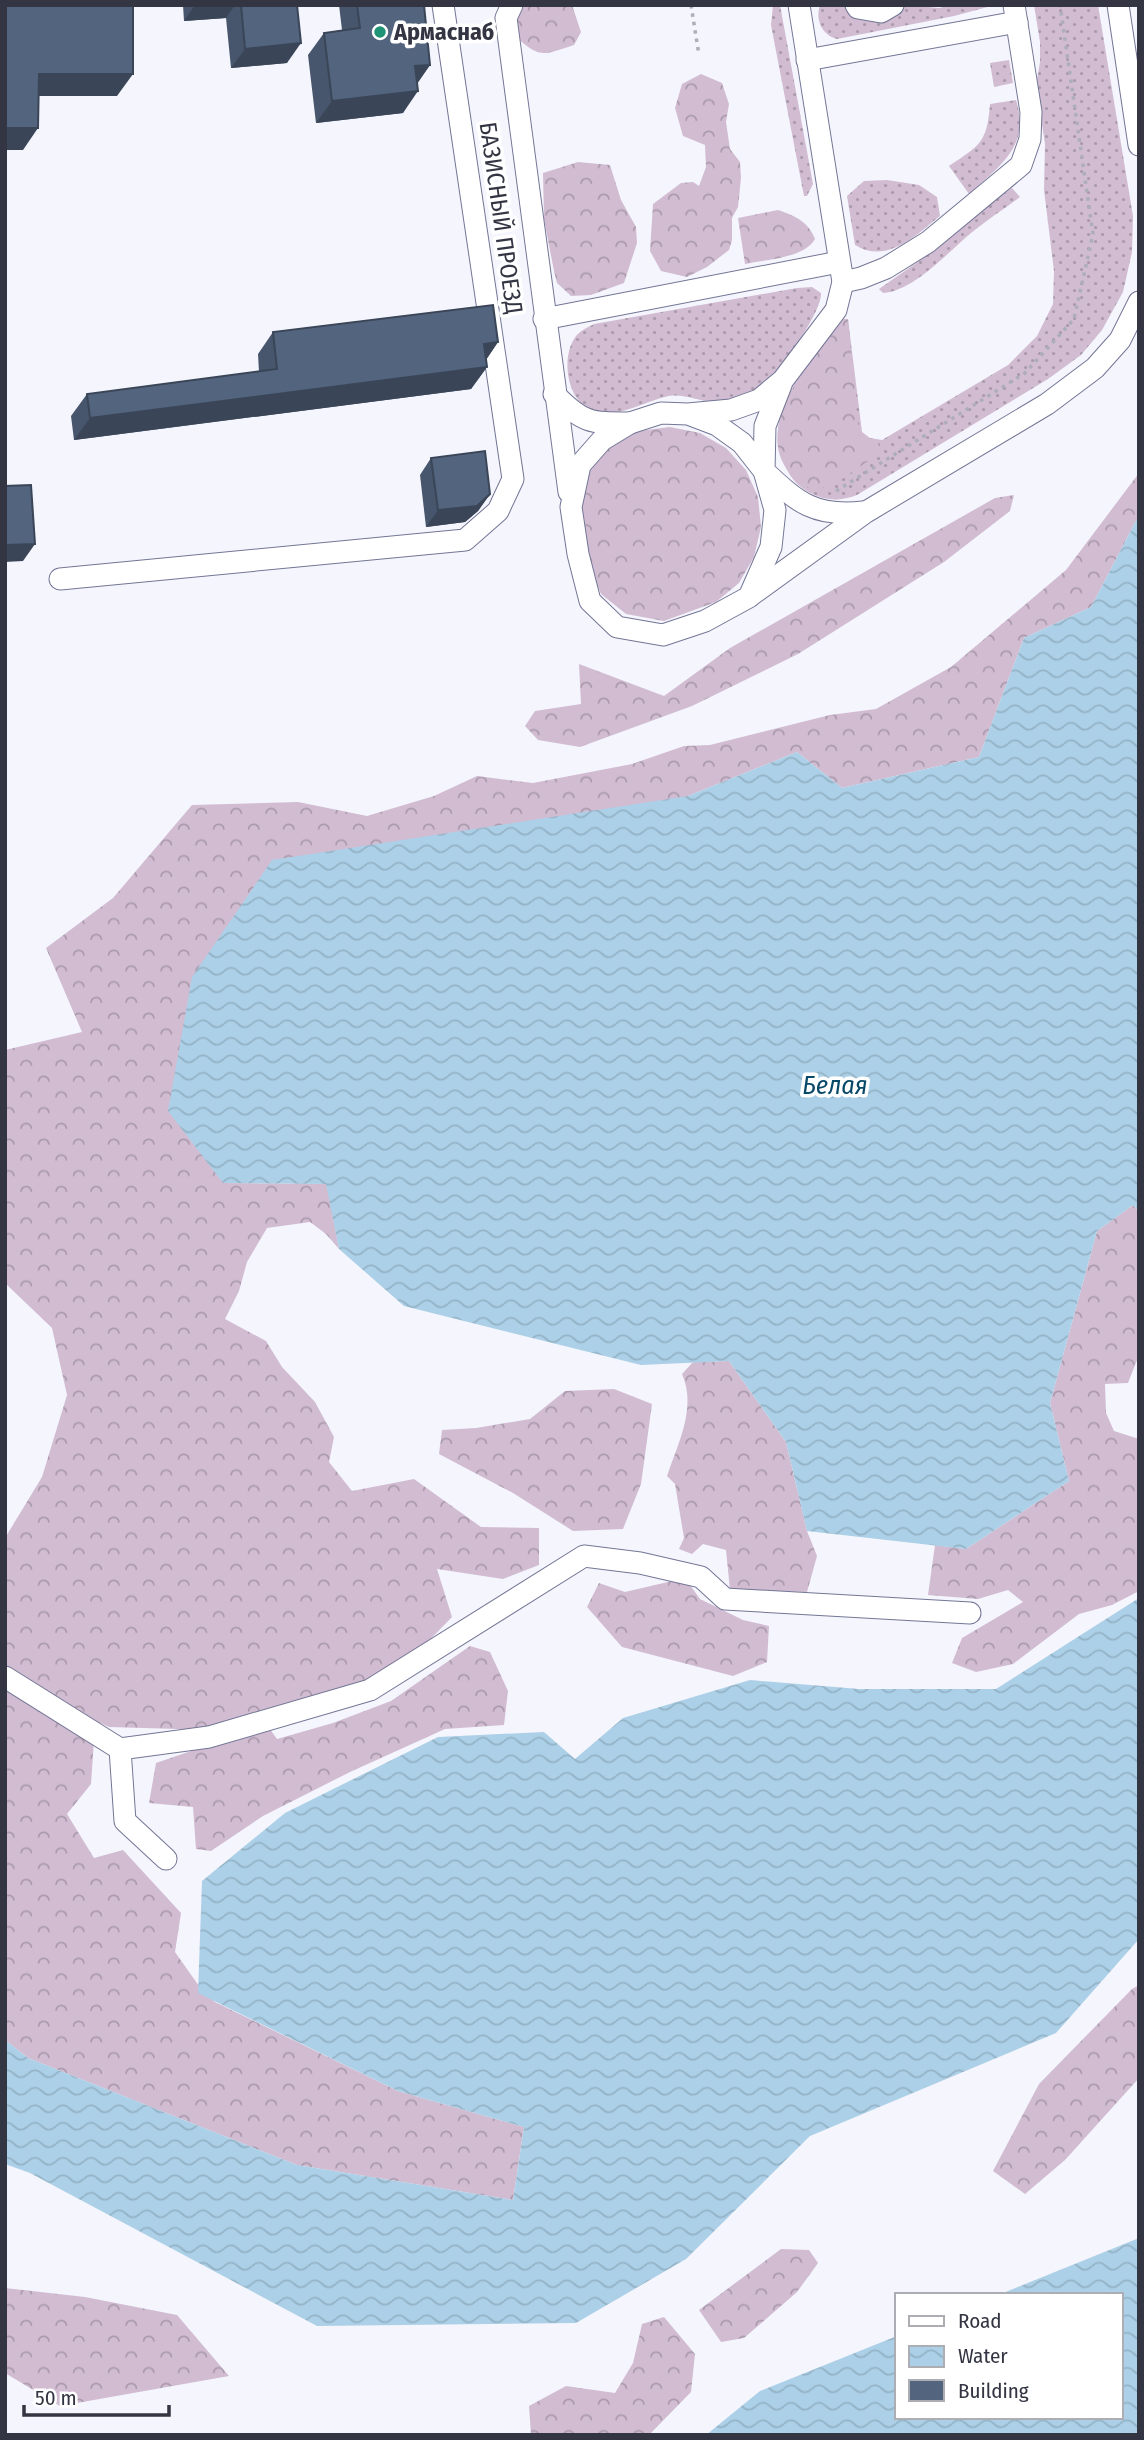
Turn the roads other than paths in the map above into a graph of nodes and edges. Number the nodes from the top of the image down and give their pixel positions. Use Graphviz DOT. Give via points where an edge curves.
graph roads {
  1 [pos="443,5"];
  2 [pos="512,5"];
  3 [pos="799,5"];
  4 [pos="856,5"];
  5 [pos="892,5"];
  6 [pos="1118,5"];
  7 [pos="1016,14"];
  8 [pos="807,60"];
  9 [pos="1139,145"];
  10 [pos="841,272"];
  11 [pos="1139,302"];
  12 [pos="544,318"];
  13 [pos="783,380"];
  14 [pos="554,394"];
  15 [pos="688,414"];
  16 [pos="630,423"];
  17 [pos="764,471"];
  18 [pos="571,507"];
  19 [pos="866,512"];
  20 [pos="60,579"];
  21 [pos="748,597"];
  22 [pos="970,1613"];
  23 [pos="5,1677"];
  24 [pos="120,1749"];
  25 [pos="166,1859"];
  1 -- 20 [label="street, БАЗИСНЫЙ ПРОЕЗД" via="513,479 498,512 465,540"];
  2 -- 12 [label="street" via="506,18"];
  3 -- 8 [label="street"];
  4 -- 5 [label="street" via="881,12"];
  6 -- 9 [label="street"];
  7 -- 8 [label="street"];
  7 -- 10 [label="street" via="1031,112 1030,139 1021,165 928,242 886,268 861,278"];
  8 -- 10 [label="street"];
  10 -- 12 [label="street"];
  10 -- 13 [label="street" via="836,310"];
  11 -- 19 [label="street" via="1120,340 1096,368 1047,404"];
  12 -- 14 [label="street"];
  13 -- 15 [label="street" via="759,400 731,410"];
  13 -- 17 [label="street" via="765,426"];
  14 -- 16 [label="street" via="578,416 600,423"];
  14 -- 18 [label="street"];
  15 -- 16 [label="street" via="661,413"];
  15 -- 17 [label="street" via="717,425 742,443"];
  16 -- 18 [label="street" via="602,439 580,465"];
  17 -- 19 [label="street" via="791,496 813,508 838,514"];
  17 -- 21 [label="street" via="775,510 771,547"];
  18 -- 21 [label="street" via="590,601 617,627 663,635 705,621"];
  19 -- 21 [label="street"];
  22 -- 24 [label="street" via="725,1599 701,1577 584,1556 370,1689 209,1737"];
  23 -- 24 [label="street"];
  24 -- 25 [label="street" via="125,1821"];
}
